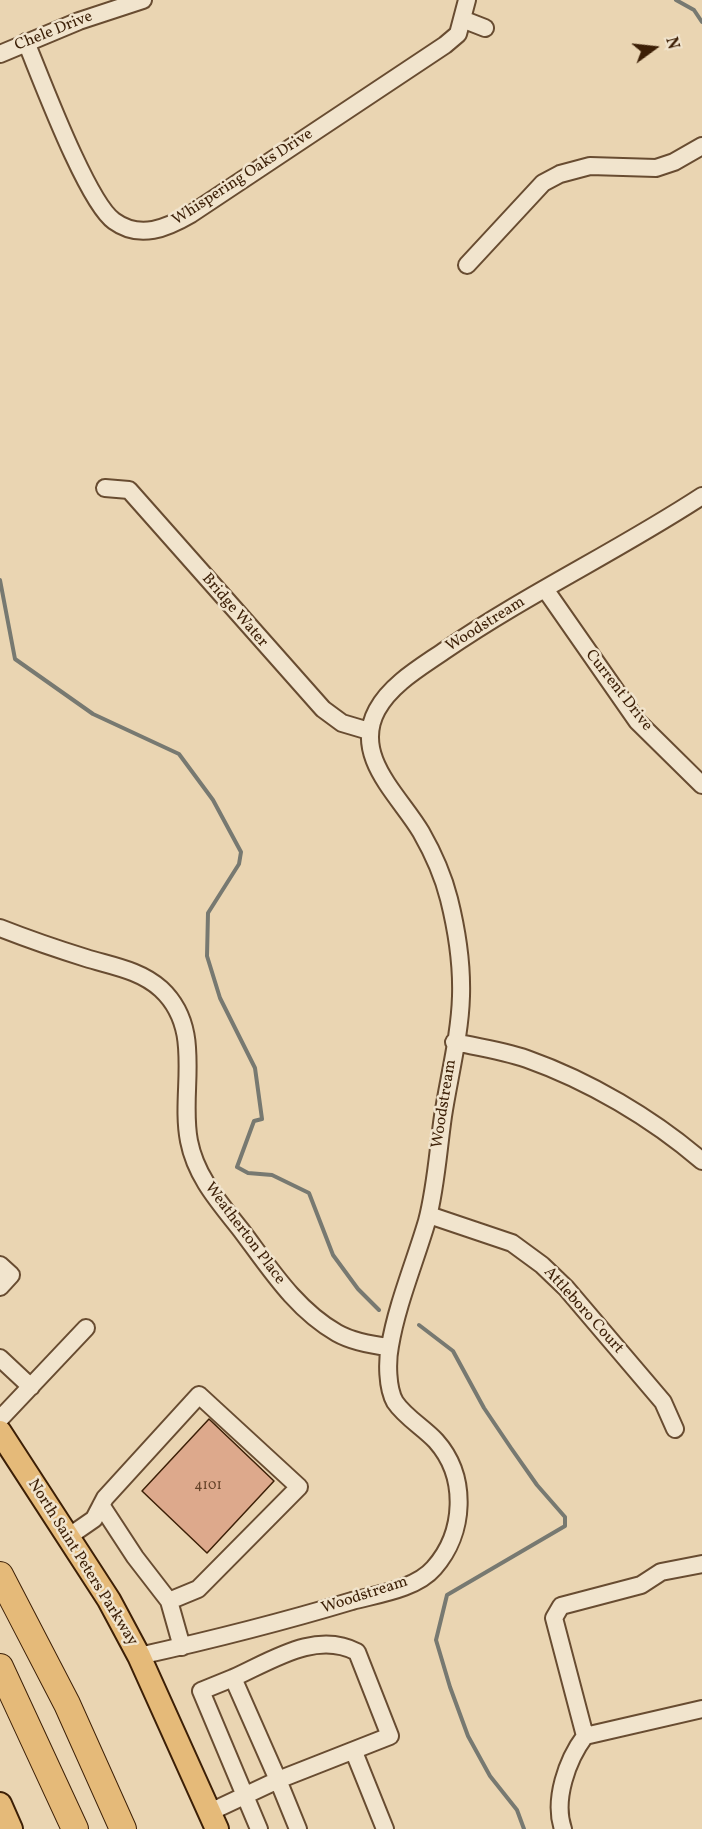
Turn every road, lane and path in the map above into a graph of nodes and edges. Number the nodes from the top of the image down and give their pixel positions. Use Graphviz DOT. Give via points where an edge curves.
graph roads {
  1 [pos="143,0"];
  2 [pos="467,0"];
  3 [pos="462,19"];
  4 [pos="485,28"];
  5 [pos="26,42"];
  6 [pos="0,54"];
  7 [pos="702,146"];
  8 [pos="467,265"];
  9 [pos="105,488"];
  10 [pos="702,496"];
  11 [pos="544,589"];
  12 [pos="369,731"];
  13 [pos="702,785"];
  14 [pos="0,928"];
  15 [pos="454,1042"];
  16 [pos="702,1161"];
  17 [pos="429,1215"];
  18 [pos="0,1265"];
  19 [pos="0,1287"];
  20 [pos="86,1328"];
  21 [pos="389,1347"];
  22 [pos="0,1358"];
  23 [pos="31,1387"];
  24 [pos="0,1419"];
  25 [pos="675,1429"];
  26 [pos="0,1432"];
  27 [pos="101,1505"];
  28 [pos="68,1537"];
  29 [pos="702,1564"];
  30 [pos="0,1575"];
  31 [pos="169,1601"];
  32 [pos="182,1647"];
  33 [pos="139,1656"];
  34 [pos="0,1667"];
  35 [pos="233,1678"];
  36 [pos="702,1709"];
  37 [pos="585,1736"];
  38 [pos="354,1752"];
  39 [pos="98,1772"];
  40 [pos="278,1780"];
  41 [pos="244,1796"];
  42 [pos="0,1804"];
  43 [pos="214,1821"];
  44 [pos="560,1822"];
  45 [pos="11,1829"];
  46 [pos="75,1829"];
  47 [pos="123,1829"];
  48 [pos="135,1829"];
  49 [pos="259,1829"];
  50 [pos="298,1829"];
  51 [pos="385,1829"];
  1 -- 5 [label="street, Chele Drive"];
  2 -- 3 [label="street, Whispering Oaks Drive"];
  3 -- 4 [label="street"];
  3 -- 5 [label="street, Whispering Oaks Drive" via="458,34 445,45 191,214 150,232 114,221 100,207"];
  5 -- 6 [label="street, Chele Drive"];
  7 -- 8 [label="street" via="656,168 590,166 560,174 543,183"];
  9 -- 12 [label="street, Bridge Water" via="129,490 322,709 342,723"];
  10 -- 11 [label="street, Woodstream"];
  11 -- 12 [label="street, Woodstream" via="418,669 389,693 377,709"];
  11 -- 13 [label="street, Current Drive" via="637,721"];
  12 -- 15 [label="street, Woodstream" via="377,768 419,828 437,861 447,891 460,963 461,1000"];
  14 -- 21 [label="street, Weatherton Place" via="130,970 161,990 179,1012 188,1041 184,1105 188,1140 198,1171 215,1198 290,1294 336,1333 358,1342"];
  15 -- 16 [label="street" via="526,1059 573,1079 657,1126"];
  15 -- 17 [label="street, Woodstream"];
  17 -- 21 [label="street, Woodstream"];
  17 -- 25 [label="street, Attleboro Court" via="512,1244 542,1265 663,1402"];
  18 -- 19 [label="street" via="11,1275"];
  20 -- 23 [label="street"];
  21 -- 32 [label="street, Woodstream" via="395,1401 437,1442 456,1479 457,1526 448,1549 432,1571 409,1584"];
  22 -- 23 [label="street"];
  23 -- 24 [label="street"];
  26 -- 28 [label="main road, North Saint Peters Parkway"];
  27 -- 28 [label="street" via="94,1519"];
  27 -- 31 [label="street"];
  27 -- 31 [label="street" via="199,1395 299,1486 198,1588"];
  28 -- 33 [label="main road, North Saint Peters Parkway"];
  29 -- 37 [label="street" via="661,1572 642,1585 561,1606 556,1613 554,1618"];
  30 -- 39 [label="highway"];
  31 -- 32 [label="street"];
  32 -- 33 [label="street, Woodstream"];
  33 -- 43 [label="main road, North Saint Peters Parkway"];
  34 -- 46 [label="highway"];
  35 -- 38 [label="street" via="321,1643 357,1652 390,1736"];
  35 -- 40 [label="street"];
  35 -- 41 [label="street" via="201,1691"];
  36 -- 37 [label="street"];
  37 -- 44 [label="street" via="575,1749 561,1794"];
  38 -- 40 [label="street"];
  38 -- 51 [label="street"];
  39 -- 47 [label="highway"];
  39 -- 48 [label="highway"];
  40 -- 41 [label="street"];
  40 -- 50 [label="street"];
  41 -- 43 [label="street"];
  41 -- 49 [label="street"];
  42 -- 45 [label="main road"];
}
